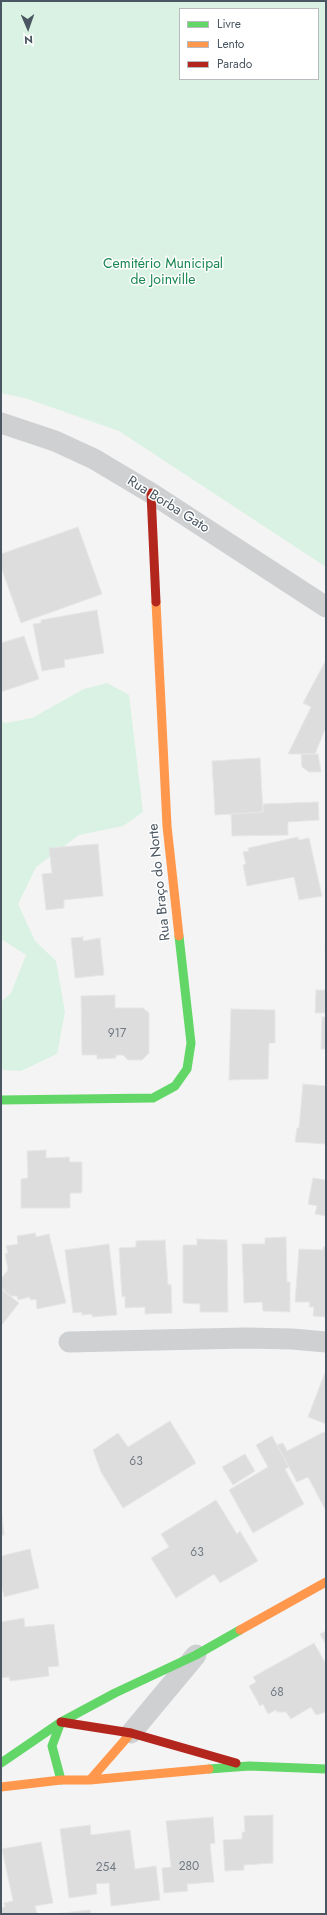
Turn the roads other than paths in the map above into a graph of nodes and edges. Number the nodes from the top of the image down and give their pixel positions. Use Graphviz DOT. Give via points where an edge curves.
graph roads {
  1 [pos="1,423"];
  2 [pos="151,493"];
  3 [pos="326,607"];
  4 [pos="1,1100"];
  5 [pos="69,1342"];
  6 [pos="326,1342"];
  7 [pos="326,1582"];
  8 [pos="196,1656"];
  9 [pos="61,1722"];
  10 [pos="131,1733"];
  11 [pos="1,1763"];
  12 [pos="249,1766"];
  13 [pos="326,1769"];
  14 [pos="61,1780"];
  15 [pos="90,1780"];
  16 [pos="1,1787"];
  1 -- 2 [label="street, Rua Borba Gato" via="55,441 94,459"];
  2 -- 3 [label="street, Rua Borba Gato"];
  2 -- 4 [label="street, Rua Braço do Norte" via="167,826 191,1043 187,1069 175,1086 153,1098"];
  5 -- 6 [label="street" via="246,1338"];
  7 -- 8 [label="street"];
  8 -- 9 [label="street" via="115,1693"];
  8 -- 10 [label="street"];
  9 -- 10 [label="street"];
  9 -- 11 [label="street"];
  9 -- 14 [label="street" via="52,1746"];
  10 -- 12 [label="street"];
  10 -- 15 [label="street"];
  12 -- 13 [label="street"];
  12 -- 15 [label="street"];
  14 -- 15 [label="street"];
  14 -- 16 [label="street"];
}
